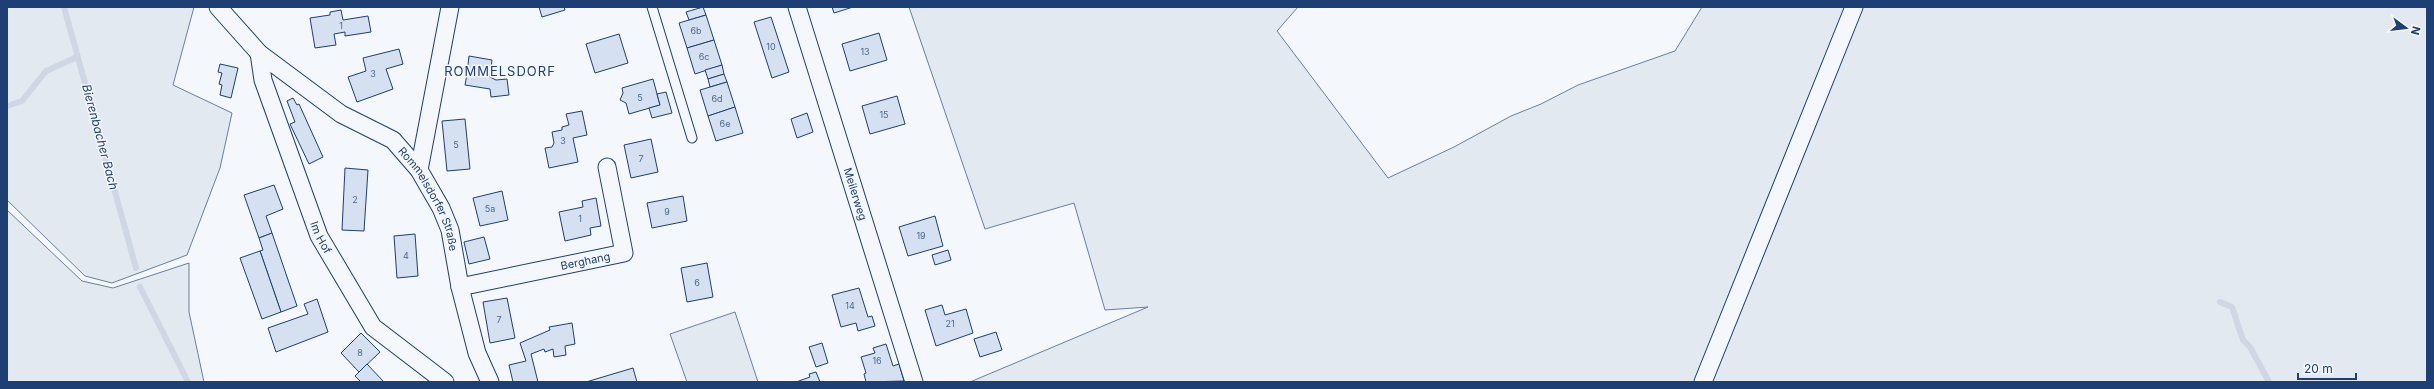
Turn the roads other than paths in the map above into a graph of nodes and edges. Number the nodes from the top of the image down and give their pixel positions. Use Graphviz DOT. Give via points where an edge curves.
graph roads {
  1 [pos="218,7"];
  2 [pos="450,7"];
  3 [pos="652,7"];
  4 [pos="797,7"];
  5 [pos="1854,7"];
  6 [pos="259,53"];
  7 [pos="692,138"];
  8 [pos="607,167"];
  9 [pos="419,170"];
  10 [pos="460,287"];
  11 [pos="445,382"];
  12 [pos="490,382"];
  13 [pos="914,382"];
  14 [pos="1703,382"];
  1 -- 6 [label="street, Rommelsdorfer Straße"];
  2 -- 9 [label="street"];
  3 -- 7 [label="lane"];
  4 -- 13 [label="street, Meilerweg"];
  5 -- 14 [label="street"];
  6 -- 9 [label="street, Rommelsdorfer Straße" via="341,114 393,140"];
  6 -- 11 [label="street, Im Hof" via="263,80 319,236 373,327"];
  8 -- 10 [label="street, Berghang" via="624,253"];
  9 -- 10 [label="street, Rommelsdorfer Straße" via="441,208 450,230"];
  10 -- 12 [label="street, Rommelsdorfer Straße" via="477,353"];
}
